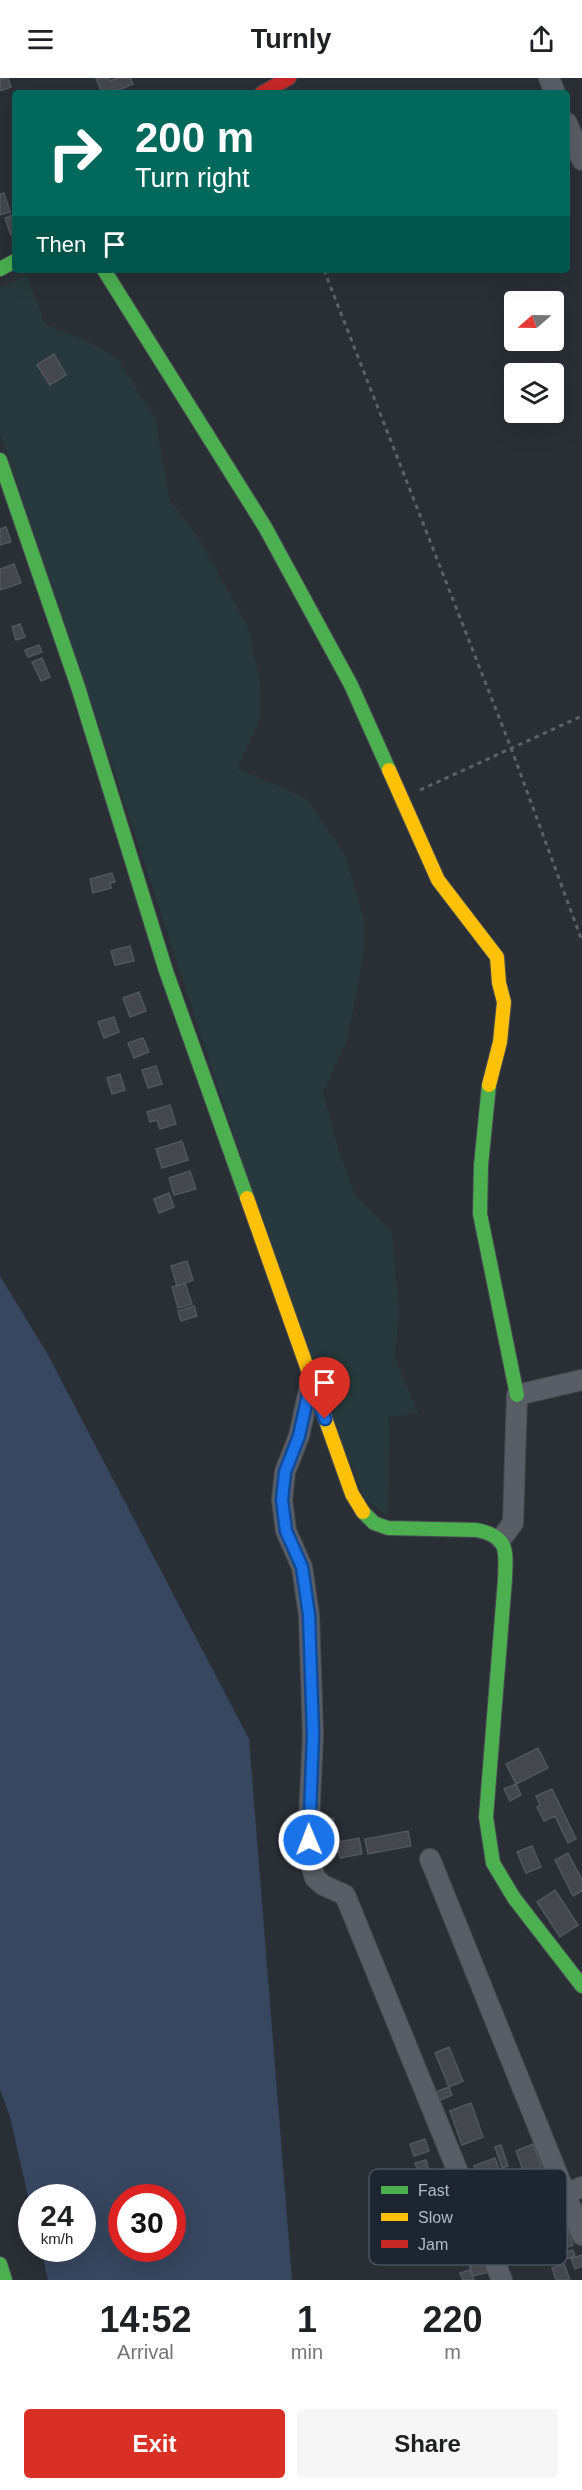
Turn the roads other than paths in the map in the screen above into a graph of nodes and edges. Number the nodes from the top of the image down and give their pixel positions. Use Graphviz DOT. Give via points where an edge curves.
graph roads {
  1 [pos="289,78"];
  2 [pos="267,90"];
  3 [pos="570,130"];
  4 [pos="582,160"];
  5 [pos="106,273"];
  6 [pos="0,460"];
  7 [pos="582,1380"];
  8 [pos="311,1381"];
  9 [pos="517,1395"];
  10 [pos="501,1539"];
  11 [pos="430,1858"];
  12 [pos="582,1986"];
  13 [pos="456,2169"];
  14 [pos="564,2169"];
  15 [pos="567,2175"];
  16 [pos="574,2191"];
  17 [pos="582,2235"];
  18 [pos="0,2264"];
  19 [pos="495,2265"];
  20 [pos="5,2280"];
  21 [pos="501,2280"];
  1 -- 2 [label="main road"];
  3 -- 4 [label="street"];
  5 -- 9 [label="main road" via="265,527 351,685 438,880 497,957 504,1002 500,1042 490,1079 480,1214"];
  6 -- 8 [label="main road" via="78,687 165,971"];
  7 -- 9 [label="street"];
  8 -- 10 [label="main road" via="352,1494 372,1522 393,1531 476,1530"];
  8 -- 13 [label="street" via="299,1436 285,1472 282,1500 286,1531 302,1567 309,1615 313,1735 310,1861 315,1878 345,1894"];
  9 -- 10 [label="street" via="513,1522"];
  10 -- 12 [label="main road" via="505,1579 486,1817 493,1863 514,1898"];
  11 -- 14 [label="street"];
  15 -- 16 [label="street"];
  16 -- 17 [label="street"];
  18 -- 20 [label="main road"];
  19 -- 21 [label="street"];
}
